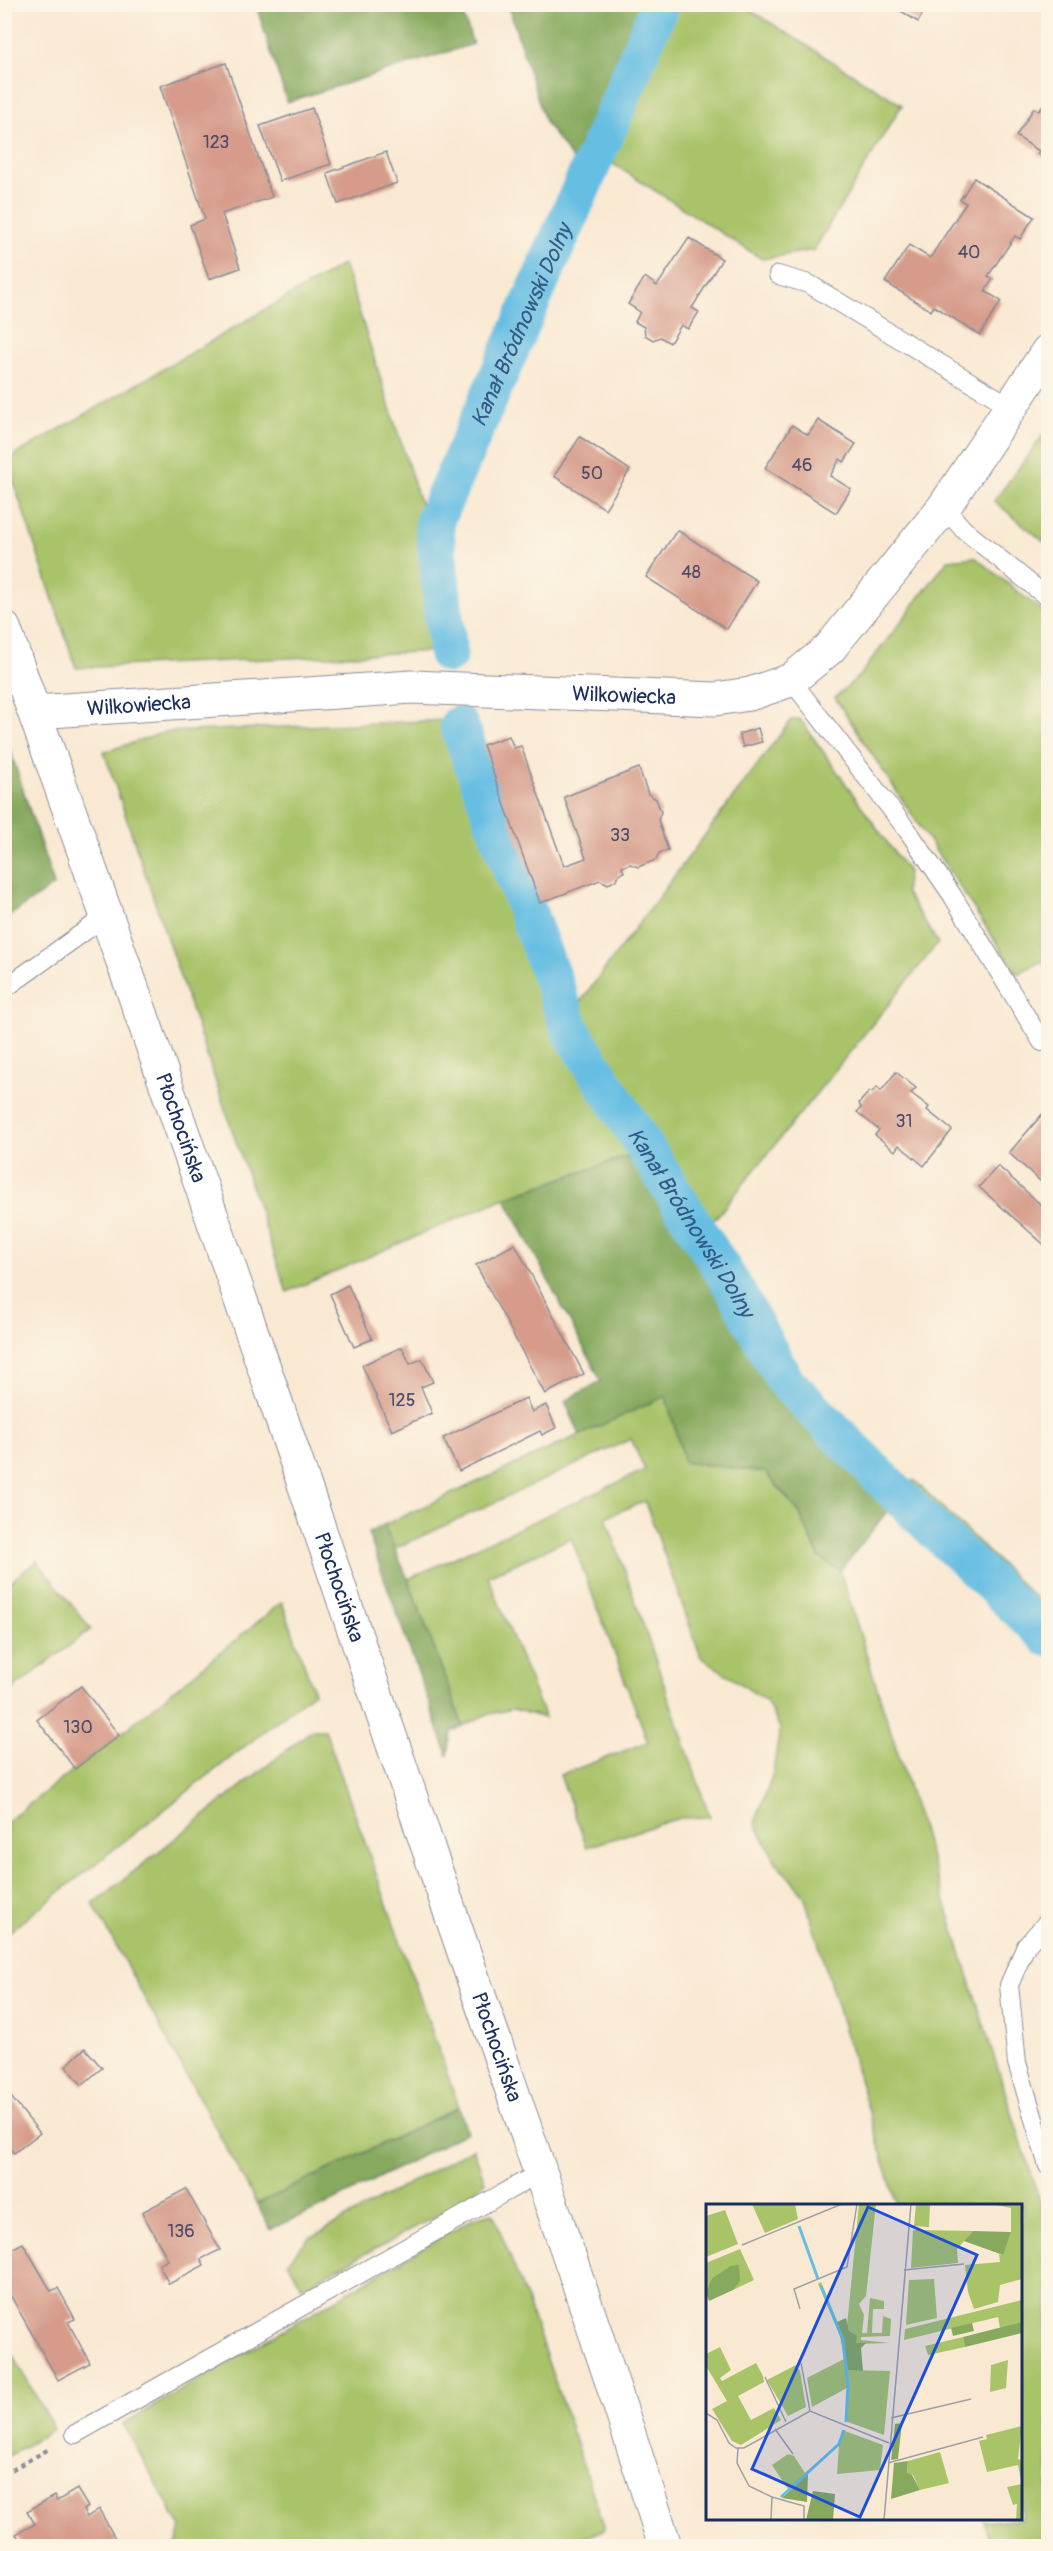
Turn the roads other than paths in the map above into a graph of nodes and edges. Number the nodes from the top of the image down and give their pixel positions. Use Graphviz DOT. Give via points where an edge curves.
graph roads {
  1 [pos="778,275"];
  2 [pos="1048,351"];
  3 [pos="1010,406"];
  4 [pos="944,507"];
  5 [pos="1048,598"];
  6 [pos="4,628"];
  7 [pos="791,680"];
  8 [pos="35,712"];
  9 [pos="106,915"];
  10 [pos="4,989"];
  11 [pos="1042,1042"];
  12 [pos="1048,1921"];
  13 [pos="1048,2166"];
  14 [pos="539,2173"];
  15 [pos="75,2434"];
  16 [pos="666,2547"];
  1 -- 3 [label="lane" via="808,284"];
  2 -- 3 [label="main road, Wilkowiecka"];
  3 -- 4 [label="main road, Wilkowiecka"];
  4 -- 5 [label="lane" via="963,529"];
  4 -- 7 [label="main road, Wilkowiecka" via="829,649"];
  6 -- 8 [label="main road, Płochocińska"];
  7 -- 8 [label="main road, Wilkowiecka" via="750,694 715,699 412,687"];
  7 -- 11 [label="lane" via="908,831"];
  8 -- 9 [label="main road, Płochocińska"];
  9 -- 10 [label="lane"];
  9 -- 14 [label="main road, Płochocińska"];
  12 -- 13 [label="lane" via="1026,1946 1009,1985 1017,2063"];
  14 -- 15 [label="lane"];
  14 -- 16 [label="main road, Płochocińska" via="614,2382"];
}
